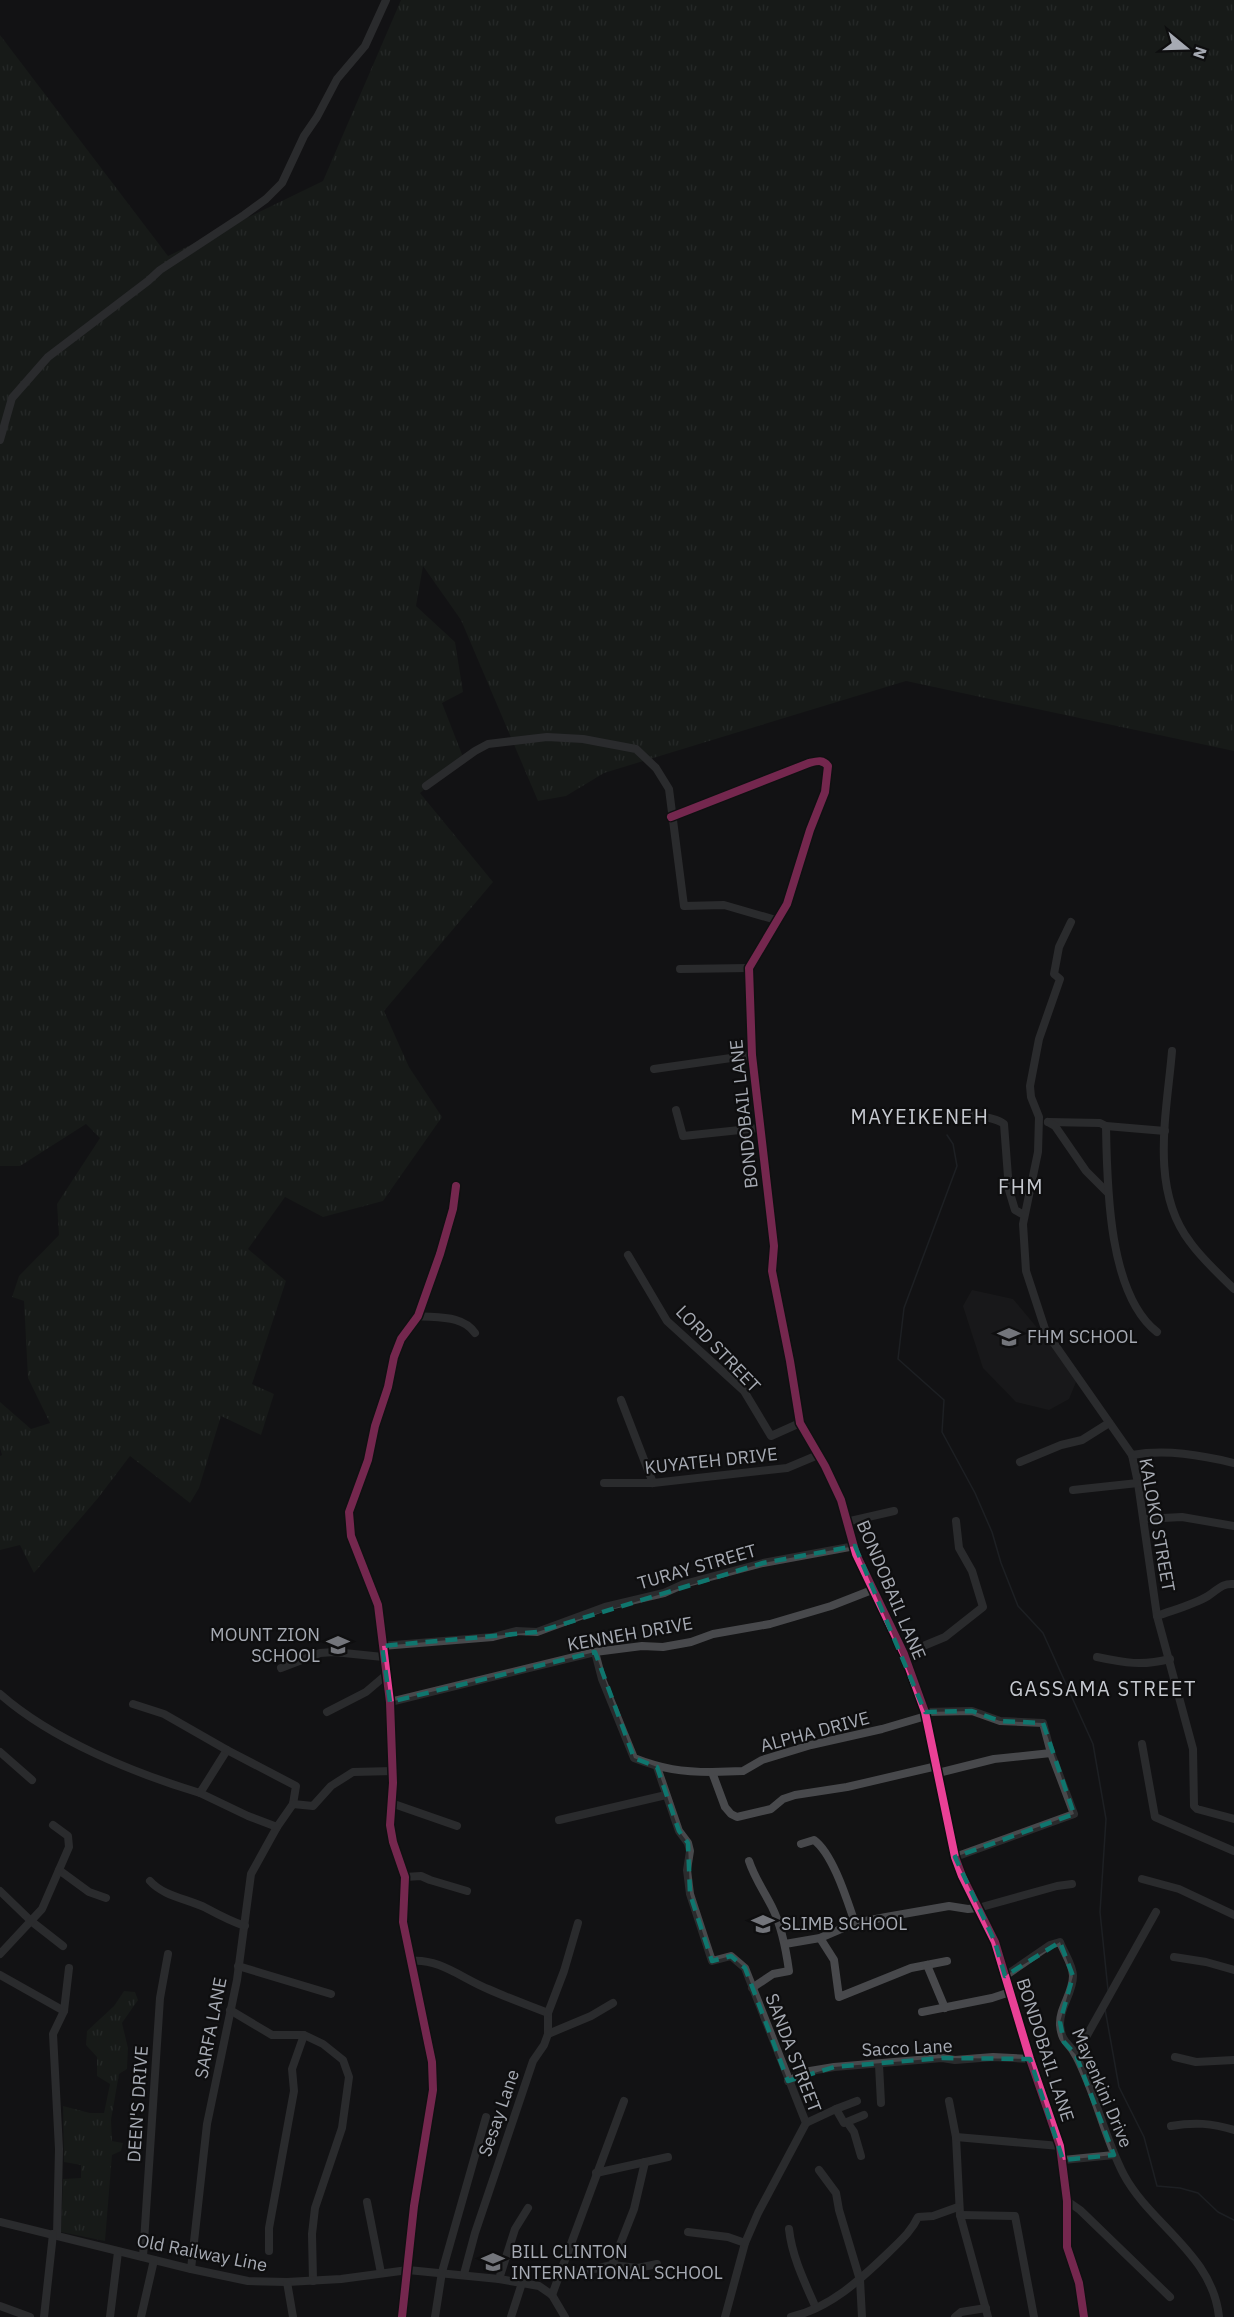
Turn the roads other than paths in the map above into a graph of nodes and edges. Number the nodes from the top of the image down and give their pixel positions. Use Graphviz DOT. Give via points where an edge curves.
graph roads {
  1 [pos="386,0"];
  2 [pos="0,440"];
  3 [pos="426,786"];
  4 [pos="671,817"];
  5 [pos="776,920"];
  6 [pos="1071,922"];
  7 [pos="748,968"];
  8 [pos="680,969"];
  9 [pos="1172,1051"];
  10 [pos="752,1055"];
  11 [pos="654,1069"];
  12 [pos="676,1110"];
  13 [pos="963,1113"];
  14 [pos="1039,1117"];
  15 [pos="1048,1122"];
  16 [pos="1106,1126"];
  17 [pos="759,1128"];
  18 [pos="1165,1131"];
  19 [pos="456,1186"];
  20 [pos="1107,1191"];
  21 [pos="1024,1215"];
  22 [pos="628,1255"];
  23 [pos="1234,1289"];
  24 [pos="418,1316"];
  25 [pos="1157,1332"];
  26 [pos="475,1333"];
  27 [pos="621,1400"];
  28 [pos="800,1423"];
  29 [pos="1109,1424"];
  30 [pos="818,1455"];
  31 [pos="1132,1455"];
  32 [pos="1020,1462"];
  33 [pos="1234,1463"];
  34 [pos="604,1483"];
  35 [pos="653,1483"];
  36 [pos="1138,1483"];
  37 [pos="1073,1490"];
  38 [pos="894,1511"];
  39 [pos="1144,1519"];
  40 [pos="956,1521"];
  41 [pos="846,1522"];
  42 [pos="1234,1526"];
  43 [pos="855,1546"];
  44 [pos="1234,1584"];
  45 [pos="872,1590"];
  46 [pos="1157,1616"];
  47 [pos="382,1647"];
  48 [pos="595,1652"];
  49 [pos="904,1654"];
  50 [pos="383,1657"];
  51 [pos="1097,1657"];
  52 [pos="1170,1659"];
  53 [pos="281,1668"];
  54 [pos="386,1675"];
  55 [pos="0,1694"];
  56 [pos="390,1702"];
  57 [pos="133,1704"];
  58 [pos="327,1712"];
  59 [pos="925,1714"];
  60 [pos="1142,1744"];
  61 [pos="227,1750"];
  62 [pos="0,1752"];
  63 [pos="1051,1753"];
  64 [pos="657,1767"];
  65 [pos="937,1769"];
  66 [pos="393,1771"];
  67 [pos="712,1772"];
  68 [pos="32,1779"];
  69 [pos="200,1793"];
  70 [pos="666,1795"];
  71 [pos="391,1803"];
  72 [pos="293,1804"];
  73 [pos="1234,1819"];
  74 [pos="559,1820"];
  75 [pos="53,1825"];
  76 [pos="457,1826"];
  77 [pos="277,1827"];
  78 [pos="801,1844"];
  79 [pos="1234,1851"];
  80 [pos="956,1857"];
  81 [pos="749,1861"];
  82 [pos="59,1870"];
  83 [pos="405,1877"];
  84 [pos="1142,1878"];
  85 [pos="150,1881"];
  86 [pos="1072,1884"];
  87 [pos="0,1891"];
  88 [pos="467,1891"];
  89 [pos="106,1898"];
  90 [pos="978,1908"];
  91 [pos="1156,1912"];
  92 [pos="1234,1915"];
  93 [pos="31,1922"];
  94 [pos="578,1923"];
  95 [pos="855,1923"];
  96 [pos="244,1926"];
  97 [pos="820,1938"];
  98 [pos="785,1944"];
  99 [pos="63,1946"];
  100 [pos="0,1954"];
  101 [pos="168,1954"];
  102 [pos="1174,1957"];
  103 [pos="411,1961"];
  104 [pos="947,1961"];
  105 [pos="927,1965"];
  106 [pos="238,1966"];
  107 [pos="69,1968"];
  108 [pos="1234,1970"];
  109 [pos="0,1975"];
  110 [pos="1005,1976"];
  111 [pos="753,1988"];
  112 [pos="1010,1992"];
  113 [pos="331,1994"];
  114 [pos="613,2003"];
  115 [pos="945,2007"];
  116 [pos="230,2010"];
  117 [pos="64,2011"];
  118 [pos="922,2012"];
  119 [pos="548,2013"];
  120 [pos="548,2034"];
  121 [pos="304,2035"];
  122 [pos="1076,2055"];
  123 [pos="1175,2057"];
  124 [pos="1030,2059"];
  125 [pos="1234,2060"];
  126 [pos="879,2065"];
  127 [pos="788,2081"];
  128 [pos="624,2101"];
  129 [pos="857,2101"];
  130 [pos="949,2101"];
  131 [pos="881,2103"];
  132 [pos="836,2109"];
  133 [pos="864,2115"];
  134 [pos="486,2117"];
  135 [pos="847,2122"];
  136 [pos="806,2123"];
  137 [pos="1171,2126"];
  138 [pos="1234,2130"];
  139 [pos="956,2137"];
  140 [pos="1060,2146"];
  141 [pos="861,2156"];
  142 [pos="1114,2156"];
  143 [pos="668,2157"];
  144 [pos="1063,2160"];
  145 [pos="645,2162"];
  146 [pos="819,2170"];
  147 [pos="596,2173"];
  148 [pos="1067,2201"];
  149 [pos="367,2202"];
  150 [pos="528,2208"];
  151 [pos="959,2211"];
  152 [pos="0,2222"];
  153 [pos="789,2229"];
  154 [pos="688,2232"];
  155 [pos="55,2234"];
  156 [pos="745,2243"];
  157 [pos="269,2251"];
  158 [pos="118,2252"];
  159 [pos="143,2257"];
  160 [pos="154,2260"];
  161 [pos="657,2264"];
  162 [pos="612,2265"];
  163 [pos="190,2269"];
  164 [pos="408,2270"];
  165 [pos="442,2272"];
  166 [pos="381,2273"];
  167 [pos="464,2274"];
  168 [pos="558,2277"];
  169 [pos="499,2279"];
  170 [pos="860,2280"];
  171 [pos="313,2281"];
  172 [pos="287,2282"];
  173 [pos="522,2283"];
  174 [pos="552,2295"];
  175 [pos="1170,2296"];
  176 [pos="0,2306"];
  177 [pos="816,2308"];
  178 [pos="987,2313"];
  179 [pos="30,2317"];
  180 [pos="44,2317"];
  181 [pos="110,2317"];
  182 [pos="141,2317"];
  183 [pos="293,2317"];
  184 [pos="402,2317"];
  185 [pos="435,2317"];
  186 [pos="512,2317"];
  187 [pos="565,2317"];
  188 [pos="725,2317"];
  189 [pos="791,2317"];
  190 [pos="862,2317"];
  191 [pos="955,2317"];
  192 [pos="1034,2317"];
  193 [pos="1084,2317"];
  194 [pos="1219,2317"];
  1 -- 2 [label="street" via="365,46 337,79 282,183 259,204 160,270 48,357 12,398"];
  3 -- 4 [label="street" via="488,744 547,737 584,738 627,746 646,757 669,789"];
  4 -- 5 [label="street" via="684,906 724,905"];
  4 -- 5 [label="street" via="809,763 825,762 825,792 787,904"];
  5 -- 7 [label="street"];
  6 -- 14 [label="street, KALOKO STREET" via="1059,947 1054,974 1060,979 1039,1040 1030,1086"];
  7 -- 8 [label="street"];
  7 -- 10 [label="street, BONDOBAIL LANE"];
  9 -- 18 [label="street"];
  10 -- 11 [label="street"];
  10 -- 17 [label="street, BONDOBAIL LANE"];
  12 -- 17 [label="street" via="683,1136"];
  13 -- 21 [label="street" via="1004,1124 1010,1190 1015,1210"];
  14 -- 15 [label="street"];
  14 -- 21 [label="street, KALOKO STREET" via="1038,1152"];
  15 -- 16 [label="street"];
  15 -- 20 [label="street"];
  16 -- 18 [label="street"];
  16 -- 20 [label="street"];
  17 -- 28 [label="street, BONDOBAIL LANE" via="774,1246 772,1270"];
  18 -- 23 [label="street" via="1163,1153 1174,1217 1189,1242"];
  19 -- 24 [label="street" via="453,1209"];
  20 -- 25 [label="street" via="1123,1277 1147,1324"];
  21 -- 29 [label="street, KALOKO STREET" via="1026,1271 1046,1332"];
  22 -- 28 [label="street, LORD STREET" via="667,1322 744,1391 771,1436"];
  24 -- 26 [label="street" via="462,1320"];
  24 -- 47 [label="street" via="401,1339 394,1357 368,1460 349,1512 351,1536 378,1605"];
  27 -- 35 [label="street"];
  28 -- 30 [label="street, BONDOBAIL LANE"];
  29 -- 31 [label="street, KALOKO STREET"];
  29 -- 32 [label="street" via="1082,1440 1061,1444"];
  30 -- 35 [label="street, KUYATEH DRIVE" via="787,1468"];
  30 -- 41 [label="street, BONDOBAIL LANE" via="841,1500"];
  31 -- 33 [label="street" via="1204,1455"];
  31 -- 36 [label="street, KALOKO STREET"];
  34 -- 35 [label="street, KUYATEH DRIVE"];
  36 -- 37 [label="street"];
  36 -- 39 [label="street, KALOKO STREET"];
  38 -- 41 [label="street"];
  39 -- 42 [label="street" via="1182,1517"];
  39 -- 46 [label="street, KALOKO STREET"];
  40 -- 49 [label="street" via="959,1548 972,1570 983,1607 945,1637"];
  41 -- 43 [label="street, BONDOBAIL LANE"];
  43 -- 45 [label="street, BONDOBAIL LANE"];
  43 -- 47 [label="street, TURAY STREET" via="763,1563 684,1584 537,1632 516,1631 493,1637"];
  44 -- 46 [label="street"];
  45 -- 48 [label="street, KENNEH DRIVE" via="790,1618 691,1641"];
  45 -- 49 [label="street, BONDOBAIL LANE"];
  46 -- 52 [label="street, KALOKO STREET"];
  47 -- 50 [label="street"];
  48 -- 56 [label="street, KENNEH DRIVE"];
  48 -- 64 [label="street, ALPHA DRIVE" via="634,1758"];
  49 -- 59 [label="street, BONDOBAIL LANE"];
  50 -- 53 [label="street" via="320,1653"];
  50 -- 54 [label="street"];
  51 -- 52 [label="street" via="1134,1664"];
  52 -- 73 [label="street, KALOKO STREET" via="1193,1749 1194,1806"];
  54 -- 56 [label="street"];
  54 -- 58 [label="street" via="366,1692"];
  55 -- 69 [label="street" via="98,1754 160,1781"];
  56 -- 66 [label="street"];
  57 -- 61 [label="street" via="164,1714"];
  59 -- 63 [label="street, ALPHA DRIVE" via="972,1711 1000,1721 1043,1723"];
  59 -- 65 [label="street, BONDOBAIL LANE"];
  59 -- 67 [label="street, ALPHA DRIVE" via="762,1760 743,1771"];
  60 -- 79 [label="street" via="1155,1817"];
  61 -- 69 [label="street"];
  61 -- 72 [label="street" via="296,1786"];
  62 -- 68 [label="street"];
  63 -- 65 [label="street"];
  63 -- 80 [label="street" via="1074,1814"];
  64 -- 67 [label="street, ALPHA DRIVE"];
  64 -- 70 [label="street"];
  65 -- 67 [label="street" via="795,1795 771,1809 736,1817 725,1807"];
  65 -- 80 [label="street, BONDOBAIL LANE"];
  66 -- 71 [label="street"];
  66 -- 72 [label="street" via="354,1772 331,1786 313,1806"];
  69 -- 77 [label="street"];
  70 -- 74 [label="street"];
  70 -- 111 [label="street, SANDA STREET" via="679,1831 688,1843 690,1894 712,1961 731,1956 745,1968"];
  71 -- 76 [label="street"];
  71 -- 83 [label="street" via="393,1842"];
  72 -- 77 [label="street, SARFA LANE"];
  75 -- 82 [label="street" via="69,1839"];
  77 -- 96 [label="street, SARFA LANE" via="251,1874"];
  78 -- 95 [label="street" via="814,1840 822,1846"];
  80 -- 90 [label="street, BONDOBAIL LANE"];
  81 -- 98 [label="street"];
  82 -- 89 [label="street" via="89,1892"];
  82 -- 93 [label="street" via="42,1909"];
  83 -- 88 [label="street" via="421,1876"];
  83 -- 103 [label="street" via="403,1922"];
  84 -- 92 [label="street" via="1179,1889"];
  85 -- 96 [label="street" via="166,1892"];
  86 -- 90 [label="street"];
  87 -- 93 [label="street"];
  90 -- 95 [label="street" via="949,1906"];
  90 -- 110 [label="street, BONDOBAIL LANE" via="995,1942"];
  91 -- 122 [label="street"];
  93 -- 99 [label="street"];
  93 -- 100 [label="street"];
  94 -- 119 [label="street"];
  95 -- 97 [label="street"];
  96 -- 106 [label="street, SARFA LANE"];
  97 -- 98 [label="street"];
  97 -- 105 [label="street" via="834,1960 841,2000 911,1968"];
  98 -- 111 [label="street" via="789,1971 774,1974"];
  101 -- 159 [label="street, DEEN'S DRIVE" via="160,1998"];
  102 -- 108 [label="street"];
  103 -- 119 [label="street" via="423,1960 446,1968 486,1989"];
  103 -- 164 [label="street" via="432,2062 433,2090"];
  104 -- 105 [label="street"];
  105 -- 115 [label="street"];
  106 -- 113 [label="street"];
  106 -- 116 [label="street, SARFA LANE"];
  107 -- 117 [label="street"];
  109 -- 117 [label="street"];
  110 -- 112 [label="street, BONDOBAIL LANE"];
  110 -- 122 [label="street, Mayenkini Drive" via="1060,1942 1073,1976 1060,2022 1064,2042"];
  111 -- 127 [label="street, SANDA STREET"];
  112 -- 115 [label="street"];
  112 -- 124 [label="street, BONDOBAIL LANE"];
  114 -- 120 [label="street"];
  115 -- 118 [label="street"];
  116 -- 121 [label="street" via="272,2035"];
  116 -- 163 [label="street, SARFA LANE" via="207,2124"];
  117 -- 155 [label="street" via="53,2034 59,2149"];
  119 -- 120 [label="street"];
  120 -- 167 [label="street, Sesay Lane" via="533,2061"];
  121 -- 157 [label="street" via="292,2069 294,2091 269,2228"];
  121 -- 171 [label="street" via="343,2060 349,2077 342,2127 315,2208"];
  122 -- 142 [label="street, Mayenkini Drive"];
  123 -- 125 [label="street"];
  124 -- 126 [label="street, Sacco Lane" via="942,2058"];
  124 -- 140 [label="street, BONDOBAIL LANE"];
  126 -- 127 [label="street, Sacco Lane" via="818,2070"];
  126 -- 131 [label="street"];
  127 -- 136 [label="street, SANDA STREET"];
  128 -- 147 [label="street"];
  129 -- 132 [label="street"];
  130 -- 139 [label="street"];
  132 -- 135 [label="street"];
  132 -- 136 [label="street"];
  133 -- 135 [label="street"];
  134 -- 165 [label="street"];
  135 -- 141 [label="street"];
  136 -- 156 [label="street, SANDA STREET"];
  137 -- 138 [label="street" via="1213,2123"];
  139 -- 140 [label="street"];
  139 -- 151 [label="street"];
  140 -- 144 [label="street, BONDOBAIL LANE"];
  142 -- 144 [label="street"];
  142 -- 194 [label="street, Mayenkini Drive" via="1131,2188 1186,2247 1203,2272"];
  143 -- 145 [label="street"];
  144 -- 148 [label="street, BONDOBAIL LANE"];
  145 -- 147 [label="street"];
  145 -- 162 [label="street" via="634,2209"];
  146 -- 170 [label="street" via="836,2193"];
  147 -- 168 [label="street"];
  148 -- 175 [label="street"];
  148 -- 193 [label="street, BONDOBAIL LANE" via="1067,2247 1079,2283"];
  149 -- 166 [label="street"];
  150 -- 169 [label="street" via="515,2229"];
  151 -- 170 [label="street" via="918,2217 913,2229"];
  151 -- 178 [label="street"];
  151 -- 192 [label="street" via="1015,2216"];
  152 -- 155 [label="street, Old Railway Line"];
  153 -- 177 [label="street"];
  154 -- 156 [label="street"];
  155 -- 158 [label="street, Old Railway Line"];
  155 -- 180 [label="street"];
  156 -- 188 [label="street, SANDA STREET"];
  158 -- 159 [label="street, Old Railway Line"];
  158 -- 181 [label="street"];
  159 -- 160 [label="street, Old Railway Line"];
  160 -- 163 [label="street, Old Railway Line"];
  160 -- 182 [label="street"];
  161 -- 162 [label="street" via="638,2268"];
  162 -- 168 [label="street"];
  163 -- 172 [label="street, Old Railway Line" via="248,2281"];
  164 -- 165 [label="street, Old Railway Line"];
  164 -- 166 [label="street, Old Railway Line"];
  164 -- 184 [label="street"];
  165 -- 167 [label="street, Old Railway Line"];
  165 -- 185 [label="street"];
  166 -- 171 [label="street, Old Railway Line"];
  167 -- 169 [label="street, Old Railway Line"];
  168 -- 174 [label="street"];
  169 -- 173 [label="street, Old Railway Line"];
  170 -- 177 [label="street"];
  170 -- 190 [label="street"];
  171 -- 172 [label="street, Old Railway Line"];
  172 -- 183 [label="street"];
  173 -- 174 [label="street, Old Railway Line" via="539,2286"];
  173 -- 186 [label="street"];
  174 -- 187 [label="street"];
  176 -- 179 [label="street"];
  177 -- 189 [label="street"];
  178 -- 191 [label="street" via="960,2312"];
}
